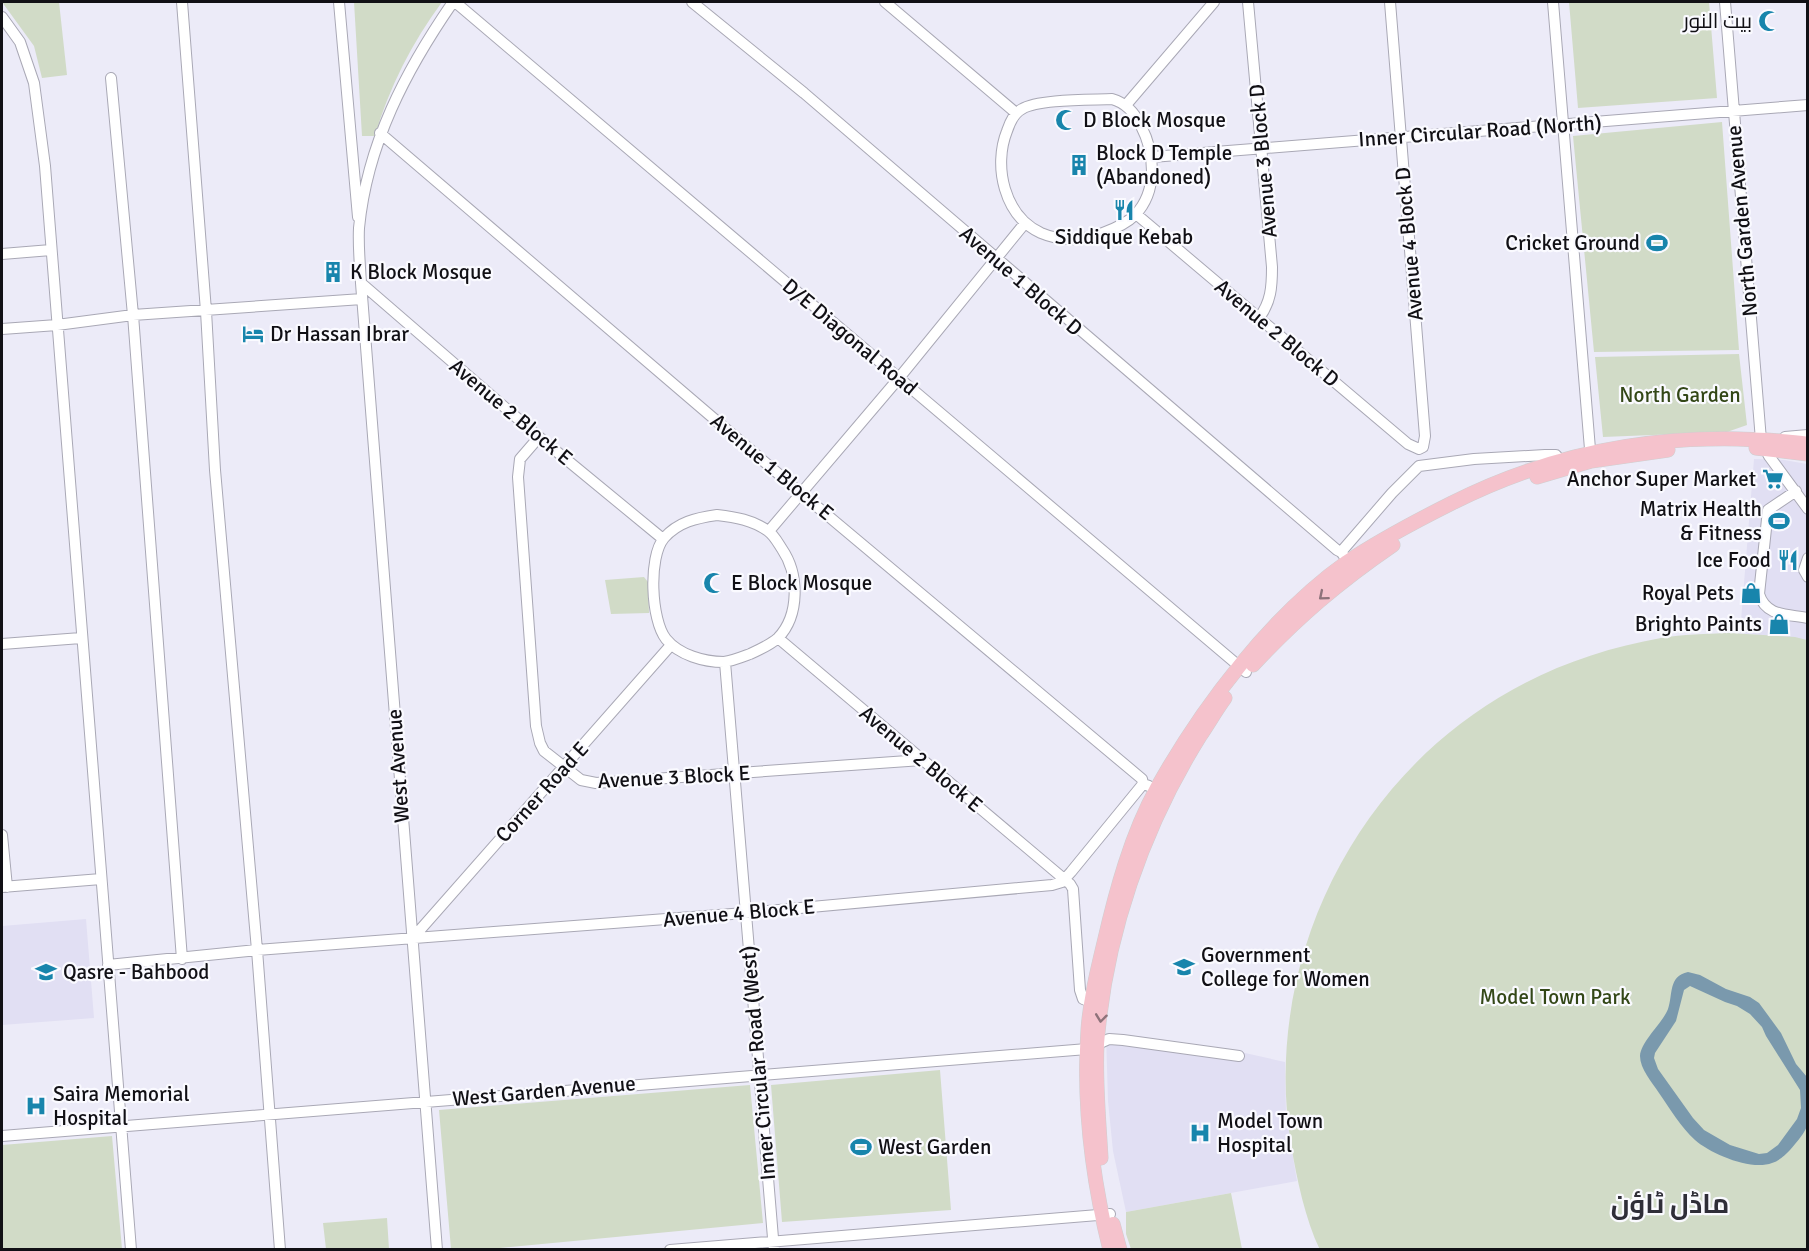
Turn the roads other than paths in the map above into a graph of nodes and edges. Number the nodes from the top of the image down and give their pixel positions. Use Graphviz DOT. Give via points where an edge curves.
graph roads {
  1 [pos="182,2"];
  2 [pos="339,2"];
  3 [pos="454,2"];
  4 [pos="692,2"];
  5 [pos="885,2"];
  6 [pos="1214,2"];
  7 [pos="1248,2"];
  8 [pos="1390,2"];
  9 [pos="1553,2"];
  10 [pos="1725,2"];
  11 [pos="899,6"];
  12 [pos="2,17"];
  13 [pos="111,78"];
  14 [pos="1126,105"];
  15 [pos="1808,105"];
  16 [pos="1733,111"];
  17 [pos="1016,112"];
  18 [pos="1564,126"];
  19 [pos="380,133"];
  20 [pos="1401,137"];
  21 [pos="1263,147"];
  22 [pos="1152,157"];
  23 [pos="1136,214"];
  24 [pos="1025,223"];
  25 [pos="359,229"];
  26 [pos="51,250"];
  27 [pos="2,254"];
  28 [pos="995,259"];
  29 [pos="361,283"];
  30 [pos="362,299"];
  31 [pos="206,310"];
  32 [pos="133,315"];
  33 [pos="1259,318"];
  34 [pos="57,325"];
  35 [pos="2,329"];
  36 [pos="898,378"];
  37 [pos="1808,435"];
  38 [pos="539,437"];
  39 [pos="1763,444"];
  40 [pos="1808,444"];
  41 [pos="1419,448"];
  42 [pos="1808,454"];
  43 [pos="1590,456"];
  44 [pos="1560,460"];
  45 [pos="1423,464"];
  46 [pos="1796,491"];
  47 [pos="802,494"];
  48 [pos="1808,509"];
  49 [pos="769,531"];
  50 [pos="663,539"];
  51 [pos="1808,558"];
  52 [pos="1348,561"];
  53 [pos="1808,577"];
  54 [pos="1808,618"];
  55 [pos="81,638"];
  56 [pos="777,638"];
  57 [pos="2,644"];
  58 [pos="671,645"];
  59 [pos="725,662"];
  60 [pos="1242,669"];
  61 [pos="922,760"];
  62 [pos="565,766"];
  63 [pos="735,774"];
  64 [pos="1155,789"];
  65 [pos="2,835"];
  66 [pos="101,879"];
  67 [pos="1065,879"];
  68 [pos="4,887"];
  69 [pos="745,913"];
  70 [pos="412,939"];
  71 [pos="257,950"];
  72 [pos="182,959"];
  73 [pos="108,965"];
  74 [pos="1091,1002"];
  75 [pos="1092,1046"];
  76 [pos="1239,1056"];
  77 [pos="759,1074"];
  78 [pos="426,1101"];
  79 [pos="269,1114"];
  80 [pos="121,1126"];
  81 [pos="2,1136"];
  82 [pos="1105,1214"];
  83 [pos="773,1245"];
  84 [pos="131,1250"];
  85 [pos="280,1250"];
  86 [pos="437,1250"];
  87 [pos="670,1250"];
  88 [pos="1110,1250"];
  89 [pos="1120,1250"];
  1 -- 31 [label="street"];
  2 -- 25 [label="street"];
  3 -- 19 [label="street" via="422,48"];
  3 -- 36 [label="street, D/E Diagonal Road"];
  4 -- 28 [label="street, Avenue 1 Block D" via="804,93"];
  5 -- 11 [label="street"];
  6 -- 14 [label="street"];
  7 -- 21 [label="street, Avenue 3 Block D"];
  8 -- 20 [label="street, Avenue 4 Block D"];
  9 -- 18 [label="street"];
  10 -- 16 [label="street, North Garden Avenue"];
  11 -- 17 [label="street"];
  12 -- 26 [label="street" via="20,42 34,83"];
  13 -- 32 [label="street"];
  14 -- 17 [label="street" via="1112,99 1030,105"];
  14 -- 22 [label="street" via="1138,120"];
  15 -- 16 [label="street, Inner Circular Road (North)"];
  16 -- 18 [label="street, Inner Circular Road (North)"];
  16 -- 39 [label="street, North Garden Avenue"];
  17 -- 24 [label="street" via="1000,157 1004,186"];
  18 -- 20 [label="street, Inner Circular Road (North)"];
  18 -- 43 [label="street"];
  19 -- 25 [label="street"];
  19 -- 47 [label="street, Avenue 1 Block E"];
  20 -- 21 [label="street, Inner Circular Road (North)"];
  20 -- 41 [label="street, Avenue 4 Block D" via="1425,436 1423,447"];
  21 -- 22 [label="street, Inner Circular Road (North)"];
  21 -- 33 [label="street, Avenue 3 Block D" via="1272,281 1269,302"];
  22 -- 23 [label="street" via="1150,184"];
  23 -- 24 [label="street" via="1114,229 1075,240 1051,237"];
  23 -- 33 [label="street, Avenue 2 Block D"];
  24 -- 28 [label="street"];
  25 -- 29 [label="street, West Avenue"];
  26 -- 27 [label="street"];
  26 -- 34 [label="street"];
  28 -- 36 [label="street"];
  28 -- 52 [label="street, Avenue 1 Block D"];
  29 -- 30 [label="street, West Avenue"];
  29 -- 38 [label="street, Avenue 2 Block E"];
  30 -- 31 [label="street"];
  30 -- 70 [label="street, West Avenue"];
  31 -- 32 [label="street"];
  31 -- 71 [label="street" via="216,482"];
  32 -- 34 [label="street"];
  32 -- 72 [label="street"];
  33 -- 41 [label="street, Avenue 2 Block D" via="1408,444"];
  34 -- 35 [label="street"];
  34 -- 55 [label="street"];
  36 -- 47 [label="street"];
  36 -- 60 [label="street, D/E Diagonal Road"];
  37 -- 39 [label="street"];
  38 -- 50 [label="street, Avenue 2 Block E"];
  38 -- 62 [label="street, Avenue 3 Block E" via="520,459 518,477 536,726 544,751"];
  39 -- 40 [label="main road"];
  39 -- 42 [label="main road"];
  39 -- 43 [label="main road" via="1668,441"];
  39 -- 46 [label="street"];
  41 -- 45 [label="street"];
  43 -- 44 [label="main road"];
  43 -- 52 [label="main road" via="1484,497"];
  44 -- 45 [label="street" via="1556,455 1545,455"];
  44 -- 52 [label="main road" via="1481,489"];
  45 -- 52 [label="street" via="1410,473"];
  46 -- 48 [label="street"];
  46 -- 54 [label="street" via="1768,510 1758,594 1771,611"];
  47 -- 49 [label="street"];
  47 -- 64 [label="street, Avenue 1 Block E"];
  49 -- 50 [label="street" via="740,517 717,515 682,524"];
  49 -- 56 [label="street" via="788,557 795,585 791,614"];
  50 -- 58 [label="street" via="655,555 654,598 661,631"];
  51 -- 53 [label="street" via="1804,570"];
  52 -- 60 [label="main road" via="1301,600"];
  55 -- 57 [label="street"];
  55 -- 66 [label="street"];
  56 -- 59 [label="street" via="757,651"];
  56 -- 61 [label="street, Avenue 2 Block E"];
  58 -- 59 [label="street" via="692,656"];
  58 -- 62 [label="street, Corner Road E"];
  59 -- 63 [label="street, Inner Circular Road (West)"];
  60 -- 64 [label="main road" via="1206,710"];
  61 -- 63 [label="street, Avenue 3 Block E"];
  61 -- 67 [label="street, Avenue 2 Block E"];
  62 -- 63 [label="street, Avenue 3 Block E" via="588,783"];
  62 -- 70 [label="street, Corner Road E"];
  63 -- 69 [label="street, Inner Circular Road (West)"];
  64 -- 67 [label="street"];
  64 -- 74 [label="main road" via="1120,882"];
  64 -- 75 [label="main road, one-way"];
  65 -- 68 [label="street"];
  66 -- 68 [label="street"];
  66 -- 73 [label="street"];
  67 -- 69 [label="street, Avenue 4 Block E" via="1052,885"];
  67 -- 74 [label="street" via="1072,889 1080,990 1083,999"];
  69 -- 70 [label="street, Avenue 4 Block E"];
  69 -- 77 [label="street, Inner Circular Road (West)"];
  70 -- 71 [label="street, Avenue 4 Block E"];
  70 -- 78 [label="street, West Avenue"];
  71 -- 72 [label="street, Avenue 4 Block E"];
  71 -- 79 [label="street"];
  72 -- 73 [label="street, Avenue 4 Block E"];
  73 -- 80 [label="street"];
  74 -- 75 [label="main road"];
  75 -- 76 [label="street, West Garden Avenue" via="1109,1039"];
  75 -- 77 [label="street, West Garden Avenue"];
  75 -- 82 [label="main road" via="1089,1116 1093,1168"];
  77 -- 78 [label="street, West Garden Avenue"];
  77 -- 83 [label="street, Inner Circular Road (West)"];
  78 -- 79 [label="street, West Garden Avenue"];
  78 -- 86 [label="street, West Avenue"];
  79 -- 80 [label="street, West Garden Avenue"];
  79 -- 85 [label="street"];
  80 -- 81 [label="street, West Garden Avenue"];
  80 -- 84 [label="street"];
  82 -- 83 [label="street"];
  82 -- 88 [label="main road"];
  82 -- 89 [label="main road"];
  83 -- 87 [label="street"];
}
